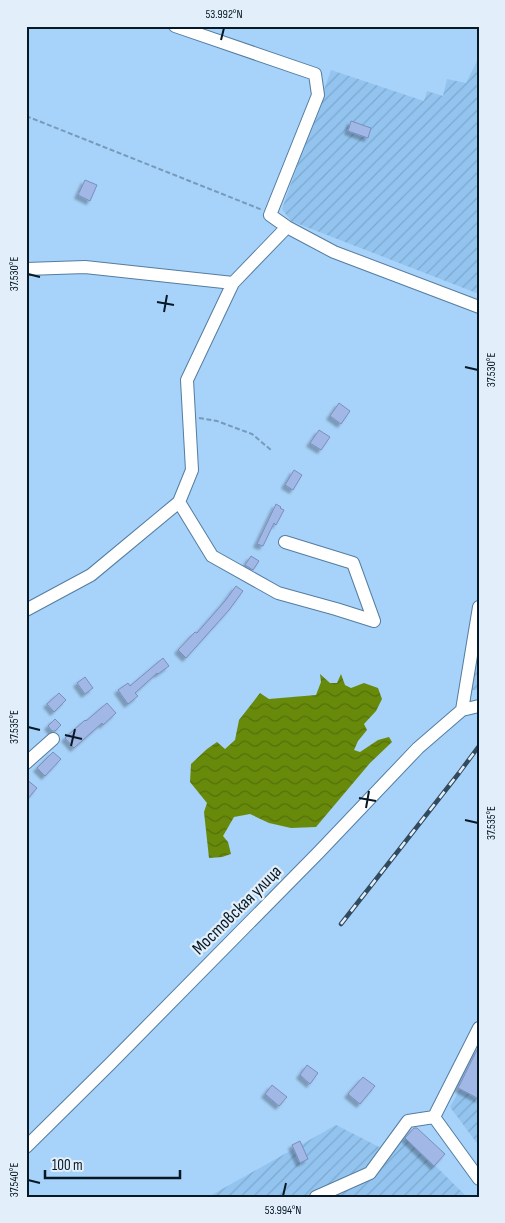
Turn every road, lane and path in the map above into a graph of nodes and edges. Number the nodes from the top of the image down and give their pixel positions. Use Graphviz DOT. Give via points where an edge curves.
graph roads {
  1 [pos="175,26"];
  2 [pos="26,116"];
  3 [pos="270,215"];
  4 [pos="287,227"];
  5 [pos="26,269"];
  6 [pos="233,283"];
  7 [pos="479,307"];
  8 [pos="189,417"];
  9 [pos="271,450"];
  10 [pos="179,502"];
  11 [pos="285,542"];
  12 [pos="479,607"];
  13 [pos="26,610"];
  14 [pos="479,706"];
  15 [pos="462,710"];
  16 [pos="53,739"];
  17 [pos="26,763"];
  18 [pos="479,1028"];
  19 [pos="434,1117"];
  20 [pos="26,1147"];
  21 [pos="479,1179"];
  22 [pos="316,1197"];
  1 -- 3 [label="street" via="315,74 318,95"];
  2 -- 3 [label="path"];
  3 -- 4 [label="street"];
  4 -- 6 [label="street"];
  4 -- 7 [label="street" via="334,252"];
  5 -- 6 [label="street" via="85,267"];
  6 -- 8 [label="street" via="187,380"];
  8 -- 9 [label="path" via="217,421 252,434"];
  8 -- 10 [label="street" via="192,470"];
  10 -- 11 [label="street" via="212,556 278,593 374,620 353,563"];
  10 -- 13 [label="street" via="91,575"];
  12 -- 15 [label="street"];
  14 -- 15 [label="street, Мостовская улица"];
  15 -- 20 [label="street, Мостовская улица" via="418,748"];
  16 -- 17 [label="street"];
  18 -- 19 [label="street"];
  19 -- 21 [label="street"];
  19 -- 22 [label="street" via="408,1121 370,1173"];
}
